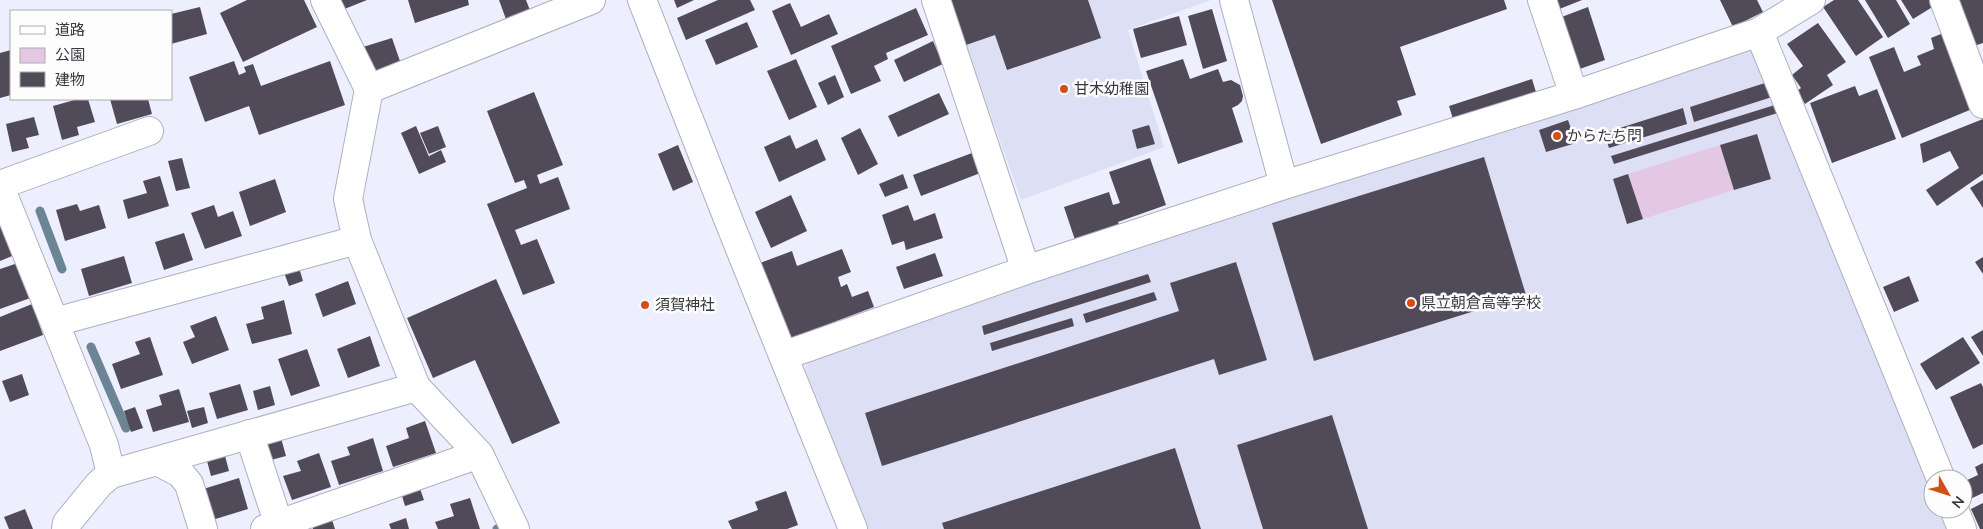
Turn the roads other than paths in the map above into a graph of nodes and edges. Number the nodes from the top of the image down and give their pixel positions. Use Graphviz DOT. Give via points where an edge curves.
graph roads {
  1 [pos="325,0"];
  2 [pos="591,0"];
  3 [pos="642,0"];
  4 [pos="936,0"];
  5 [pos="1234,0"];
  6 [pos="1542,0"];
  7 [pos="1811,0"];
  8 [pos="1944,0"];
  9 [pos="1759,32"];
  10 [pos="369,89"];
  11 [pos="1574,95"];
  12 [pos="1983,104"];
  13 [pos="149,132"];
  14 [pos="1284,185"];
  15 [pos="0,186"];
  16 [pos="357,240"];
  17 [pos="1026,270"];
  18 [pos="55,322"];
  19 [pos="783,356"];
  20 [pos="416,387"];
  21 [pos="249,434"];
  22 [pos="479,454"];
  23 [pos="157,461"];
  24 [pos="1937,469"];
  25 [pos="112,474"];
  26 [pos="511,521"];
  27 [pos="272,527"];
  28 [pos="66,529"];
  29 [pos="203,529"];
  30 [pos="853,529"];
  1 -- 10 [label="street"];
  2 -- 10 [label="street"];
  3 -- 19 [label="street"];
  4 -- 17 [label="street"];
  5 -- 14 [label="street"];
  6 -- 11 [label="street"];
  7 -- 9 [label="street"];
  8 -- 12 [label="street"];
  9 -- 11 [label="street"];
  9 -- 24 [label="street"];
  10 -- 16 [label="street" via="348,199"];
  11 -- 14 [label="street"];
  13 -- 15 [label="street"];
  14 -- 17 [label="street"];
  15 -- 18 [label="street"];
  16 -- 18 [label="street"];
  16 -- 20 [label="street"];
  17 -- 19 [label="street"];
  18 -- 25 [label="street" via="104,445"];
  19 -- 30 [label="street"];
  20 -- 21 [label="street"];
  20 -- 22 [label="street"];
  21 -- 23 [label="street"];
  21 -- 27 [label="street"];
  22 -- 26 [label="street"];
  22 -- 27 [label="street"];
  23 -- 25 [label="street"];
  23 -- 29 [label="street" via="180,473 189,484"];
  25 -- 28 [label="street" via="94,490 67,523"];
}
